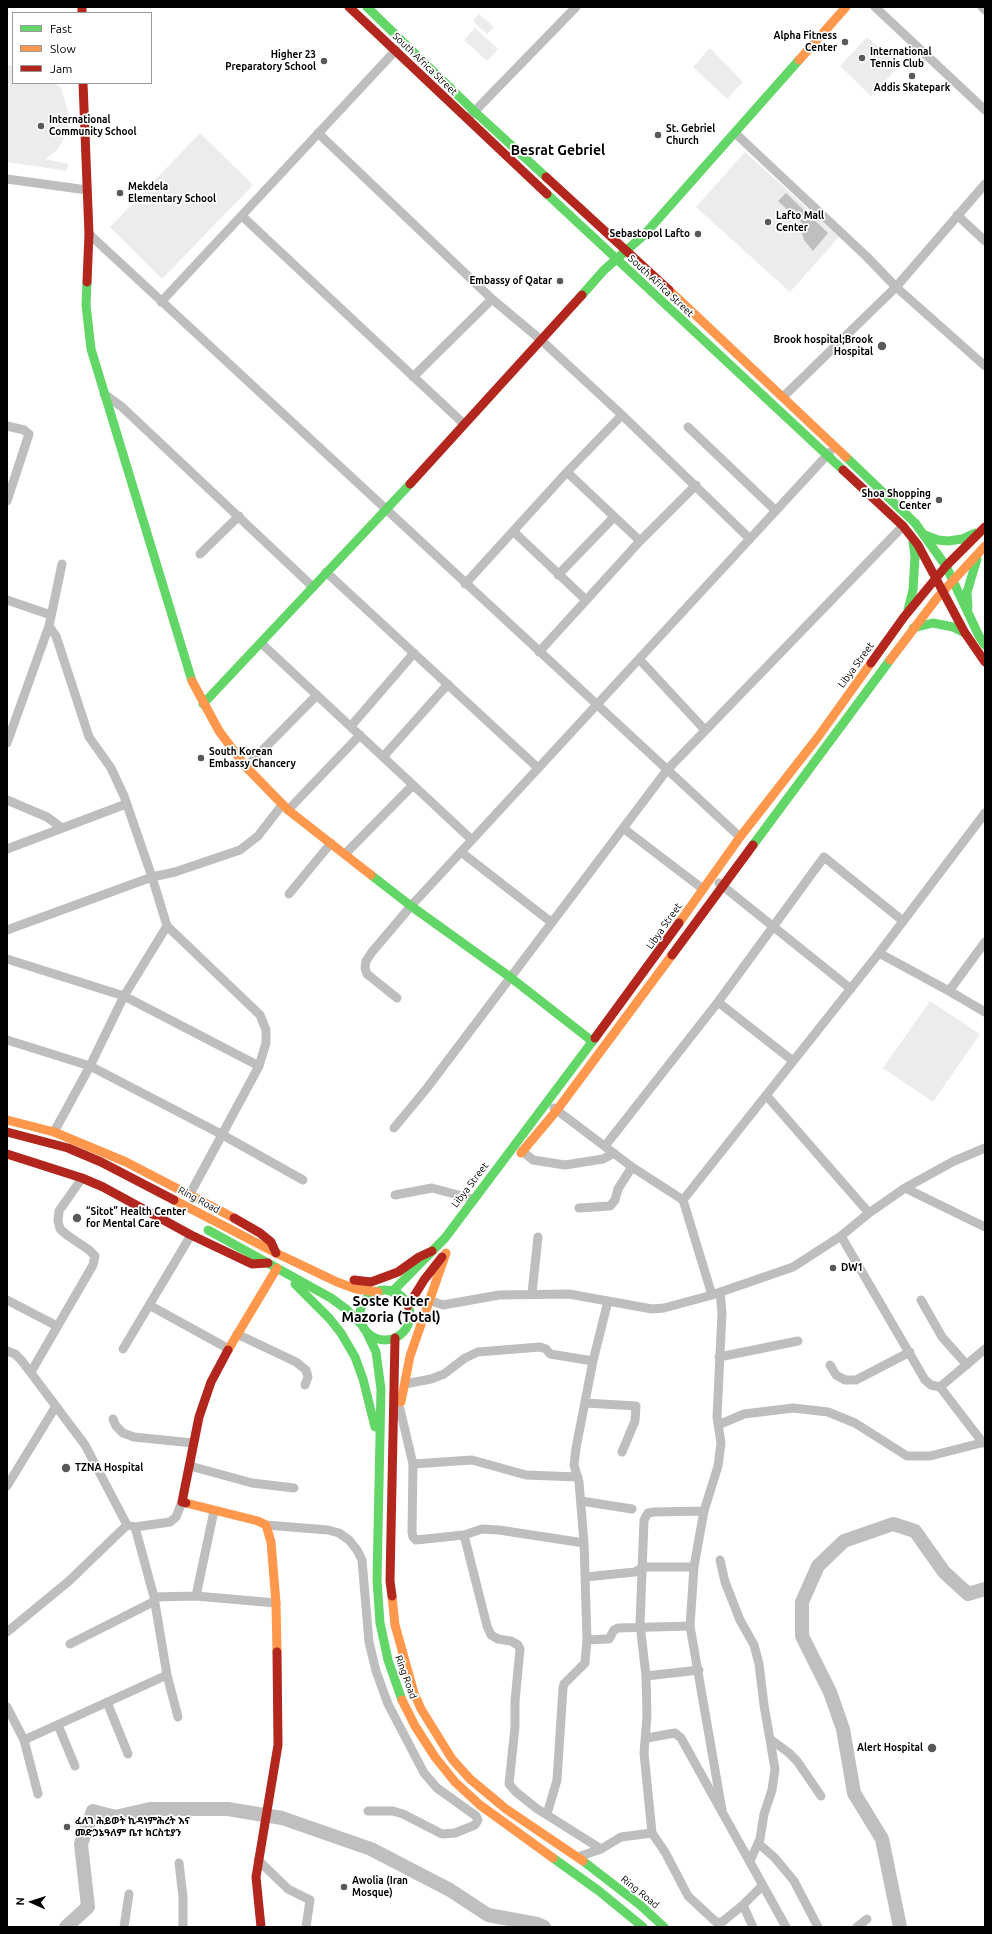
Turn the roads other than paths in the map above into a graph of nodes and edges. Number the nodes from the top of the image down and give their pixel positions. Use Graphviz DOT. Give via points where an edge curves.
graph roads {
  1 [pos="349,7"];
  2 [pos="367,7"];
  3 [pos="576,7"];
  4 [pos="846,7"];
  5 [pos="875,7"];
  6 [pos="982,7"];
  7 [pos="985,10"];
  8 [pos="396,50"];
  9 [pos="83,84"];
  10 [pos="985,110"];
  11 [pos="475,112"];
  12 [pos="467,120"];
  13 [pos="318,133"];
  14 [pos="735,133"];
  15 [pos="7,179"];
  16 [pos="985,184"];
  17 [pos="87,190"];
  18 [pos="957,215"];
  19 [pos="242,216"];
  20 [pos="89,234"];
  21 [pos="985,241"];
  22 [pos="627,250"];
  23 [pos="616,260"];
  24 [pos="896,287"];
  25 [pos="492,299"];
  26 [pos="162,302"];
  27 [pos="541,340"];
  28 [pos="985,366"];
  29 [pos="413,377"];
  30 [pos="104,394"];
  31 [pos="783,397"];
  32 [pos="622,415"];
  33 [pos="464,424"];
  34 [pos="7,426"];
  35 [pos="688,427"];
  36 [pos="836,447"];
  37 [pos="828,454"];
  38 [pos="567,472"];
  39 [pos="696,485"];
  40 [pos="7,501"];
  41 [pos="386,510"];
  42 [pos="776,511"];
  43 [pos="239,516"];
  44 [pos="614,517"];
  45 [pos="903,526"];
  46 [pos="984,529"];
  47 [pos="514,532"];
  48 [pos="925,535"];
  49 [pos="750,539"];
  50 [pos="913,539"];
  51 [pos="640,541"];
  52 [pos="984,547"];
  53 [pos="200,554"];
  54 [pos="62,564"];
  55 [pos="946,566"];
  56 [pos="326,572"];
  57 [pos="558,575"];
  58 [pos="936,579"];
  59 [pos="954,580"];
  60 [pos="465,584"];
  61 [pos="313,587"];
  62 [pos="944,591"];
  63 [pos="7,600"];
  64 [pos="586,600"];
  65 [pos="908,613"];
  66 [pos="968,613"];
  67 [pos="51,615"];
  68 [pos="49,626"];
  69 [pos="913,628"];
  70 [pos="965,633"];
  71 [pos="261,643"];
  72 [pos="985,645"];
  73 [pos="539,652"];
  74 [pos="414,653"];
  75 [pos="639,659"];
  76 [pos="985,662"];
  77 [pos="448,684"];
  78 [pos="317,695"];
  79 [pos="203,704"];
  80 [pos="596,705"];
  81 [pos="351,726"];
  82 [pos="705,730"];
  83 [pos="360,735"];
  84 [pos="7,743"];
  85 [pos="383,757"];
  86 [pos="246,767"];
  87 [pos="538,768"];
  88 [pos="666,770"];
  89 [pos="413,785"];
  90 [pos="7,800"];
  91 [pos="126,804"];
  92 [pos="285,807"];
  93 [pos="985,813"];
  94 [pos="62,828"];
  95 [pos="623,828"];
  96 [pos="740,837"];
  97 [pos="472,840"];
  98 [pos="331,843"];
  99 [pos="7,849"];
  100 [pos="461,852"];
  101 [pos="345,854"];
  102 [pos="152,877"];
  103 [pos="712,877"];
  104 [pos="723,885"];
  105 [pos="703,889"];
  106 [pos="289,894"];
  107 [pos="411,906"];
  108 [pos="903,921"];
  109 [pos="551,922"];
  110 [pos="166,926"];
  111 [pos="774,927"];
  112 [pos="7,930"];
  113 [pos="985,942"];
  114 [pos="879,953"];
  115 [pos="7,959"];
  116 [pos="510,977"];
  117 [pos="851,988"];
  118 [pos="949,990"];
  119 [pos="124,996"];
  120 [pos="397,998"];
  121 [pos="718,1002"];
  122 [pos="985,1012"];
  123 [pos="7,1040"];
  124 [pos="592,1041"];
  125 [pos="793,1061"];
  126 [pos="90,1066"];
  127 [pos="259,1066"];
  128 [pos="766,1095"];
  129 [pos="547,1102"];
  130 [pos="557,1110"];
  131 [pos="7,1120"];
  132 [pos="394,1128"];
  133 [pos="7,1132"];
  134 [pos="54,1132"];
  135 [pos="221,1134"];
  136 [pos="605,1146"];
  137 [pos="985,1148"];
  138 [pos="522,1151"];
  139 [pos="614,1153"];
  140 [pos="7,1154"];
  141 [pos="513,1164"];
  142 [pos="632,1167"];
  143 [pos="82,1178"];
  144 [pos="304,1180"];
  145 [pos="905,1188"];
  146 [pos="190,1194"];
  147 [pos="395,1196"];
  148 [pos="473,1199"];
  149 [pos="683,1200"];
  150 [pos="579,1208"];
  151 [pos="869,1213"];
  152 [pos="198,1224"];
  153 [pos="465,1227"];
  154 [pos="985,1227"];
  155 [pos="191,1235"];
  156 [pos="841,1236"];
  157 [pos="538,1237"];
  158 [pos="432,1251"];
  159 [pos="276,1253"];
  160 [pos="446,1253"];
  161 [pos="276,1267"];
  162 [pos="313,1271"];
  163 [pos="378,1292"];
  164 [pos="392,1292"];
  165 [pos="532,1293"];
  166 [pos="716,1294"];
  167 [pos="7,1300"];
  168 [pos="429,1300"];
  169 [pos="921,1300"];
  170 [pos="608,1301"];
  171 [pos="150,1305"];
  172 [pos="408,1306"];
  173 [pos="57,1326"];
  174 [pos="364,1328"];
  175 [pos="237,1334"];
  176 [pos="395,1338"];
  177 [pos="798,1341"];
  178 [pos="123,1349"];
  179 [pos="228,1349"];
  180 [pos="985,1349"];
  181 [pos="7,1351"];
  182 [pos="910,1352"];
  183 [pos="719,1357"];
  184 [pos="593,1361"];
  185 [pos="830,1365"];
  186 [pos="967,1365"];
  187 [pos="31,1372"];
  188 [pos="405,1384"];
  189 [pos="305,1385"];
  190 [pos="940,1386"];
  191 [pos="585,1403"];
  192 [pos="56,1406"];
  193 [pos="400,1409"];
  194 [pos="113,1419"];
  195 [pos="718,1425"];
  196 [pos="394,1433"];
  197 [pos="984,1442"];
  198 [pos="193,1443"];
  199 [pos="380,1448"];
  200 [pos="622,1452"];
  201 [pos="413,1464"];
  202 [pos="190,1466"];
  203 [pos="578,1477"];
  204 [pos="7,1486"];
  205 [pos="294,1488"];
  206 [pos="581,1501"];
  207 [pos="182,1502"];
  208 [pos="632,1509"];
  209 [pos="214,1511"];
  210 [pos="704,1511"];
  211 [pos="266,1525"];
  212 [pos="131,1526"];
  213 [pos="464,1535"];
  214 [pos="584,1543"];
  215 [pos="720,1560"];
  216 [pos="643,1567"];
  217 [pos="694,1567"];
  218 [pos="585,1577"];
  219 [pos="196,1596"];
  220 [pos="154,1599"];
  221 [pos="276,1603"];
  222 [pos="690,1626"];
  223 [pos="642,1628"];
  224 [pos="7,1632"];
  225 [pos="587,1640"];
  226 [pos="70,1644"];
  227 [pos="699,1670"];
  228 [pos="167,1675"];
  229 [pos="646,1676"];
  230 [pos="107,1702"];
  231 [pos="7,1707"];
  232 [pos="178,1717"];
  233 [pos="58,1724"];
  234 [pos="647,1738"];
  235 [pos="770,1739"];
  236 [pos="24,1740"];
  237 [pos="128,1754"];
  238 [pos="435,1757"];
  239 [pos="417,1760"];
  240 [pos="75,1766"];
  241 [pos="38,1794"];
  242 [pos="821,1796"];
  243 [pos="722,1810"];
  244 [pos="368,1811"];
  245 [pos="547,1814"];
  246 [pos="652,1833"];
  247 [pos="758,1843"];
  248 [pos="601,1849"];
  249 [pos="578,1857"];
  250 [pos="258,1860"];
  251 [pos="750,1861"];
  252 [pos="179,1863"];
  253 [pos="763,1885"];
  254 [pos="129,1894"];
  255 [pos="743,1905"];
  256 [pos="867,1919"];
  257 [pos="124,1927"];
  258 [pos="183,1927"];
  259 [pos="261,1927"];
  260 [pos="306,1927"];
  261 [pos="643,1927"];
  262 [pos="664,1927"];
  263 [pos="753,1927"];
  264 [pos="786,1927"];
  265 [pos="818,1927"];
  266 [pos="857,1927"];
  1 -- 8 [label="main road, South Africa Street"];
  2 -- 11 [label="main road, South Africa Street"];
  3 -- 11 [label="street"];
  4 -- 14 [label="main road"];
  5 -- 10 [label="street"];
  6 -- 7 [label="street"];
  8 -- 12 [label="main road, South Africa Street"];
  8 -- 13 [label="street"];
  9 -- 17 [label="main road"];
  11 -- 12 [label="street"];
  11 -- 22 [label="main road, South Africa Street"];
  12 -- 23 [label="main road, South Africa Street"];
  13 -- 19 [label="street"];
  13 -- 25 [label="street"];
  14 -- 22 [label="main road" via="644,235"];
  14 -- 24 [label="street"];
  15 -- 17 [label="street"];
  16 -- 18 [label="street"];
  17 -- 20 [label="main road"];
  18 -- 21 [label="street"];
  18 -- 24 [label="street"];
  19 -- 26 [label="street"];
  19 -- 29 [label="street"];
  20 -- 26 [label="street"];
  20 -- 30 [label="main road" via="86,305 91,349"];
  22 -- 23 [label="main road"];
  22 -- 31 [label="main road, South Africa Street"];
  23 -- 27 [label="main road"];
  23 -- 37 [label="main road, South Africa Street"];
  24 -- 28 [label="street"];
  24 -- 31 [label="street"];
  25 -- 27 [label="street"];
  25 -- 29 [label="street"];
  26 -- 41 [label="street"];
  27 -- 32 [label="street"];
  27 -- 33 [label="main road"];
  29 -- 33 [label="street"];
  30 -- 43 [label="street" via="122,407"];
  30 -- 79 [label="main road" via="189,676"];
  31 -- 36 [label="main road, South Africa Street"];
  32 -- 38 [label="street"];
  32 -- 39 [label="street"];
  33 -- 41 [label="main road"];
  34 -- 40 [label="street" via="24,430 29,434"];
  35 -- 42 [label="street"];
  36 -- 37 [label="street"];
  36 -- 48 [label="main road, South Africa Street" via="900,507"];
  37 -- 42 [label="street"];
  37 -- 45 [label="main road, South Africa Street"];
  38 -- 44 [label="street"];
  38 -- 47 [label="street"];
  39 -- 49 [label="street"];
  39 -- 51 [label="street"];
  41 -- 56 [label="main road"];
  41 -- 60 [label="street"];
  42 -- 49 [label="street"];
  43 -- 53 [label="street"];
  43 -- 61 [label="street"];
  44 -- 51 [label="street"];
  44 -- 57 [label="street"];
  45 -- 50 [label="main road, South Africa Street"];
  45 -- 82 [label="street"];
  46 -- 48 [label="main road" via="962,539 948,541"];
  46 -- 55 [label="main road, Libya Street"];
  47 -- 57 [label="street"];
  47 -- 60 [label="street"];
  48 -- 55 [label="main road, South Africa Street"];
  49 -- 75 [label="street"];
  50 -- 58 [label="main road, South Africa Street"];
  50 -- 65 [label="main road" via="914,579"];
  51 -- 64 [label="street"];
  52 -- 59 [label="main road"];
  52 -- 66 [label="main road" via="973,569 967,592"];
  54 -- 67 [label="street"];
  55 -- 58 [label="main road, Libya Street"];
  55 -- 59 [label="main road, South Africa Street"];
  56 -- 61 [label="main road"];
  56 -- 74 [label="street"];
  57 -- 64 [label="street"];
  58 -- 62 [label="main road, South Africa Street"];
  58 -- 65 [label="main road, Libya Street"];
  59 -- 62 [label="main road"];
  59 -- 66 [label="main road, South Africa Street"];
  60 -- 73 [label="street"];
  61 -- 71 [label="main road"];
  62 -- 69 [label="main road"];
  62 -- 70 [label="main road, South Africa Street"];
  63 -- 67 [label="street"];
  64 -- 73 [label="street"];
  65 -- 96 [label="main road, Libya Street" via="818,737"];
  66 -- 72 [label="main road, South Africa Street"];
  67 -- 68 [label="street"];
  68 -- 84 [label="street"];
  68 -- 91 [label="street" via="56,636 89,737 111,768"];
  69 -- 70 [label="main road" via="933,623 953,627"];
  69 -- 104 [label="main road"];
  70 -- 76 [label="main road, South Africa Street"];
  71 -- 78 [label="street"];
  71 -- 79 [label="main road"];
  73 -- 80 [label="street"];
  74 -- 77 [label="street"];
  74 -- 81 [label="street"];
  75 -- 80 [label="street"];
  75 -- 82 [label="street"];
  77 -- 85 [label="street"];
  77 -- 87 [label="street"];
  78 -- 81 [label="street"];
  78 -- 86 [label="street"];
  79 -- 86 [label="main road" via="219,731"];
  80 -- 87 [label="street"];
  80 -- 88 [label="street"];
  81 -- 83 [label="street"];
  82 -- 88 [label="street"];
  83 -- 85 [label="street"];
  83 -- 92 [label="street"];
  85 -- 89 [label="street"];
  86 -- 92 [label="main road"];
  87 -- 97 [label="street"];
  88 -- 95 [label="street"];
  88 -- 96 [label="street"];
  89 -- 97 [label="street"];
  89 -- 101 [label="street"];
  90 -- 94 [label="street" via="47,818"];
  91 -- 94 [label="street"];
  91 -- 102 [label="street"];
  92 -- 98 [label="main road"];
  92 -- 102 [label="street" via="258,836 240,850"];
  93 -- 108 [label="street"];
  94 -- 99 [label="street"];
  95 -- 105 [label="street"];
  95 -- 109 [label="street"];
  96 -- 103 [label="main road, Libya Street"];
  97 -- 100 [label="street"];
  98 -- 101 [label="main road"];
  98 -- 106 [label="street"];
  100 -- 107 [label="street"];
  100 -- 109 [label="street"];
  101 -- 107 [label="main road"];
  102 -- 110 [label="street"];
  102 -- 112 [label="street"];
  103 -- 104 [label="street"];
  103 -- 105 [label="main road, Libya Street"];
  104 -- 111 [label="street"];
  104 -- 130 [label="main road"];
  105 -- 124 [label="main road, Libya Street"];
  107 -- 116 [label="main road"];
  107 -- 120 [label="street" via="366,961 367,974"];
  108 -- 111 [label="street" via="824,857"];
  108 -- 114 [label="street"];
  109 -- 116 [label="street"];
  110 -- 119 [label="street"];
  110 -- 127 [label="street" via="260,1015 266,1030 266,1043"];
  111 -- 117 [label="street"];
  111 -- 121 [label="street"];
  113 -- 118 [label="street"];
  114 -- 117 [label="street"];
  114 -- 118 [label="street"];
  115 -- 119 [label="street"];
  116 -- 124 [label="main road"];
  116 -- 132 [label="street"];
  117 -- 125 [label="street"];
  118 -- 122 [label="street"];
  119 -- 126 [label="street"];
  119 -- 127 [label="street"];
  121 -- 125 [label="street"];
  121 -- 136 [label="street"];
  123 -- 126 [label="street"];
  124 -- 129 [label="main road, Libya Street"];
  125 -- 128 [label="street"];
  126 -- 134 [label="street"];
  126 -- 135 [label="street"];
  127 -- 135 [label="street"];
  128 -- 149 [label="street"];
  128 -- 151 [label="street"];
  129 -- 130 [label="street"];
  129 -- 148 [label="main road, Libya Street"];
  130 -- 136 [label="street"];
  130 -- 138 [label="main road"];
  131 -- 134 [label="main road"];
  133 -- 159 [label="main road, Ring Road" via="68,1148 101,1162"];
  134 -- 146 [label="main road" via="116,1157"];
  135 -- 144 [label="street"];
  135 -- 146 [label="street"];
  136 -- 139 [label="street"];
  137 -- 145 [label="street" via="954,1161"];
  138 -- 139 [label="street" via="533,1160 560,1165 603,1159"];
  138 -- 141 [label="main road"];
  139 -- 142 [label="street"];
  140 -- 143 [label="main road"];
  142 -- 149 [label="street"];
  142 -- 150 [label="street" via="610,1206"];
  143 -- 155 [label="main road"];
  143 -- 173 [label="street" via="59,1212 58,1221 60,1228 67,1235 95,1256 86,1280"];
  145 -- 151 [label="street"];
  145 -- 154 [label="street"];
  146 -- 159 [label="main road" via="260,1233 271,1242"];
  147 -- 148 [label="street" via="432,1188"];
  148 -- 158 [label="main road, Libya Street" via="445,1238"];
  149 -- 166 [label="street"];
  151 -- 156 [label="street"];
  152 -- 161 [label="main road, Ring Road"];
  153 -- 160 [label="main road"];
  155 -- 161 [label="main road" via="252,1264"];
  155 -- 171 [label="street"];
  156 -- 166 [label="street" via="793,1267"];
  156 -- 182 [label="street"];
  157 -- 165 [label="street"];
  158 -- 162 [label="main road" via="398,1272 371,1282"];
  158 -- 164 [label="main road, Libya Street"];
  159 -- 162 [label="main road, Ring Road"];
  160 -- 168 [label="main road"];
  160 -- 172 [label="main road" via="424,1280"];
  161 -- 174 [label="main road, Ring Road" via="341,1305"];
  161 -- 175 [label="main road"];
  161 -- 199 [label="main road" via="330,1318 341,1333 363,1379"];
  162 -- 163 [label="main road, Ring Road" via="356,1289"];
  163 -- 164 [label="main road"];
  163 -- 174 [label="main road" via="363,1305 361,1312"];
  164 -- 172 [label="main road" via="399,1295"];
  165 -- 168 [label="street" via="499,1295 451,1305"];
  165 -- 170 [label="street" via="569,1294"];
  166 -- 170 [label="street" via="652,1309"];
  166 -- 183 [label="street" via="722,1313"];
  167 -- 173 [label="street"];
  168 -- 188 [label="main road" via="410,1356"];
  169 -- 186 [label="street" via="942,1337"];
  170 -- 184 [label="street"];
  171 -- 178 [label="street"];
  171 -- 179 [label="street"];
  172 -- 176 [label="main road" via="407,1328"];
  173 -- 187 [label="street"];
  174 -- 176 [label="main road" via="376,1338"];
  174 -- 199 [label="main road, Ring Road" via="380,1367"];
  175 -- 179 [label="main road"];
  175 -- 189 [label="street" via="296,1362 306,1370 308,1378"];
  176 -- 196 [label="main road, Ring Road"];
  177 -- 183 [label="street"];
  179 -- 198 [label="main road" via="211,1382"];
  180 -- 186 [label="street"];
  181 -- 187 [label="street" via="15,1354"];
  182 -- 185 [label="street" via="856,1380 845,1380 836,1374"];
  182 -- 190 [label="street" via="925,1380 931,1385"];
  183 -- 195 [label="street"];
  184 -- 188 [label="street" via="550,1354 540,1347 478,1352 465,1358 444,1374"];
  184 -- 191 [label="street"];
  186 -- 190 [label="street"];
  187 -- 192 [label="street"];
  188 -- 193 [label="main road"];
  190 -- 197 [label="street"];
  191 -- 200 [label="street" via="636,1406 636,1420"];
  191 -- 203 [label="street" via="574,1465"];
  192 -- 204 [label="street"];
  192 -- 212 [label="street" via="85,1445"];
  193 -- 196 [label="main road"];
  193 -- 201 [label="street"];
  194 -- 198 [label="street" via="123,1434"];
  195 -- 197 [label="street" via="744,1414 799,1408 828,1412 855,1424 907,1456 930,1456"];
  195 -- 210 [label="street" via="721,1443 718,1466"];
  196 -- 249 [label="main road, Ring Road" via="390,1581 395,1625 414,1693 437,1737 470,1779 506,1809"];
  198 -- 202 [label="main road"];
  199 -- 238 [label="main road, Ring Road" via="377,1580 380,1623 398,1692 415,1726"];
  201 -- 203 [label="street" via="472,1460 526,1475"];
  201 -- 213 [label="street" via="413,1537 421,1540"];
  202 -- 205 [label="street" via="252,1483"];
  202 -- 207 [label="main road"];
  203 -- 206 [label="street"];
  206 -- 208 [label="street"];
  206 -- 214 [label="street"];
  207 -- 209 [label="main road"];
  207 -- 212 [label="street" via="176,1517 170,1522"];
  209 -- 211 [label="main road"];
  209 -- 219 [label="street"];
  210 -- 216 [label="street" via="648,1513 644,1520"];
  210 -- 217 [label="street"];
  211 -- 221 [label="main road" via="271,1542"];
  211 -- 239 [label="street" via="339,1533 357,1550 362,1560 369,1642 376,1671 388,1704"];
  212 -- 220 [label="street"];
  212 -- 224 [label="street"];
  213 -- 214 [label="street" via="482,1529 499,1530"];
  213 -- 245 [label="street" via="491,1635 511,1641 518,1645 520,1650 509,1784 526,1800"];
  214 -- 218 [label="street"];
  215 -- 235 [label="street" via="725,1582 740,1620 754,1645"];
  216 -- 217 [label="street"];
  216 -- 218 [label="street" via="635,1572"];
  216 -- 223 [label="street" via="640,1624"];
  217 -- 222 [label="street"];
  218 -- 225 [label="street"];
  219 -- 220 [label="street"];
  219 -- 221 [label="street"];
  220 -- 226 [label="street"];
  220 -- 228 [label="street"];
  221 -- 250 [label="main road" via="278,1745"];
  222 -- 223 [label="street"];
  222 -- 227 [label="street"];
  223 -- 225 [label="street" via="618,1628 609,1639"];
  223 -- 229 [label="street"];
  225 -- 245 [label="street" via="586,1663 563,1688 557,1780"];
  227 -- 229 [label="street"];
  227 -- 243 [label="street"];
  228 -- 230 [label="street"];
  228 -- 232 [label="street"];
  229 -- 234 [label="street"];
  230 -- 233 [label="street"];
  230 -- 237 [label="street"];
  231 -- 236 [label="street"];
  233 -- 236 [label="street"];
  233 -- 240 [label="street"];
  234 -- 243 [label="street" via="675,1733 681,1738"];
  234 -- 246 [label="street" via="644,1753"];
  235 -- 242 [label="street" via="803,1768"];
  235 -- 247 [label="street" via="775,1769"];
  236 -- 241 [label="street"];
  238 -- 239 [label="street"];
  238 -- 261 [label="main road, Ring Road" via="455,1782 480,1805 599,1891"];
  239 -- 244 [label="street" via="437,1788 476,1816 478,1820 475,1825 455,1833 442,1834 403,1814 393,1811"];
  243 -- 251 [label="street"];
  245 -- 248 [label="street"];
  246 -- 248 [label="street" via="621,1837"];
  246 -- 255 [label="street" via="688,1896 716,1922 722,1922"];
  247 -- 251 [label="street"];
  247 -- 265 [label="street" via="775,1858 794,1881"];
  248 -- 249 [label="street"];
  249 -- 262 [label="main road, Ring Road"];
  250 -- 259 [label="main road" via="256,1877"];
  250 -- 260 [label="street" via="288,1889 310,1900"];
  251 -- 253 [label="street"];
  252 -- 258 [label="street"];
  253 -- 255 [label="street"];
  253 -- 264 [label="street"];
  254 -- 257 [label="street"];
  255 -- 263 [label="street"];
  256 -- 266 [label="street"];
}
